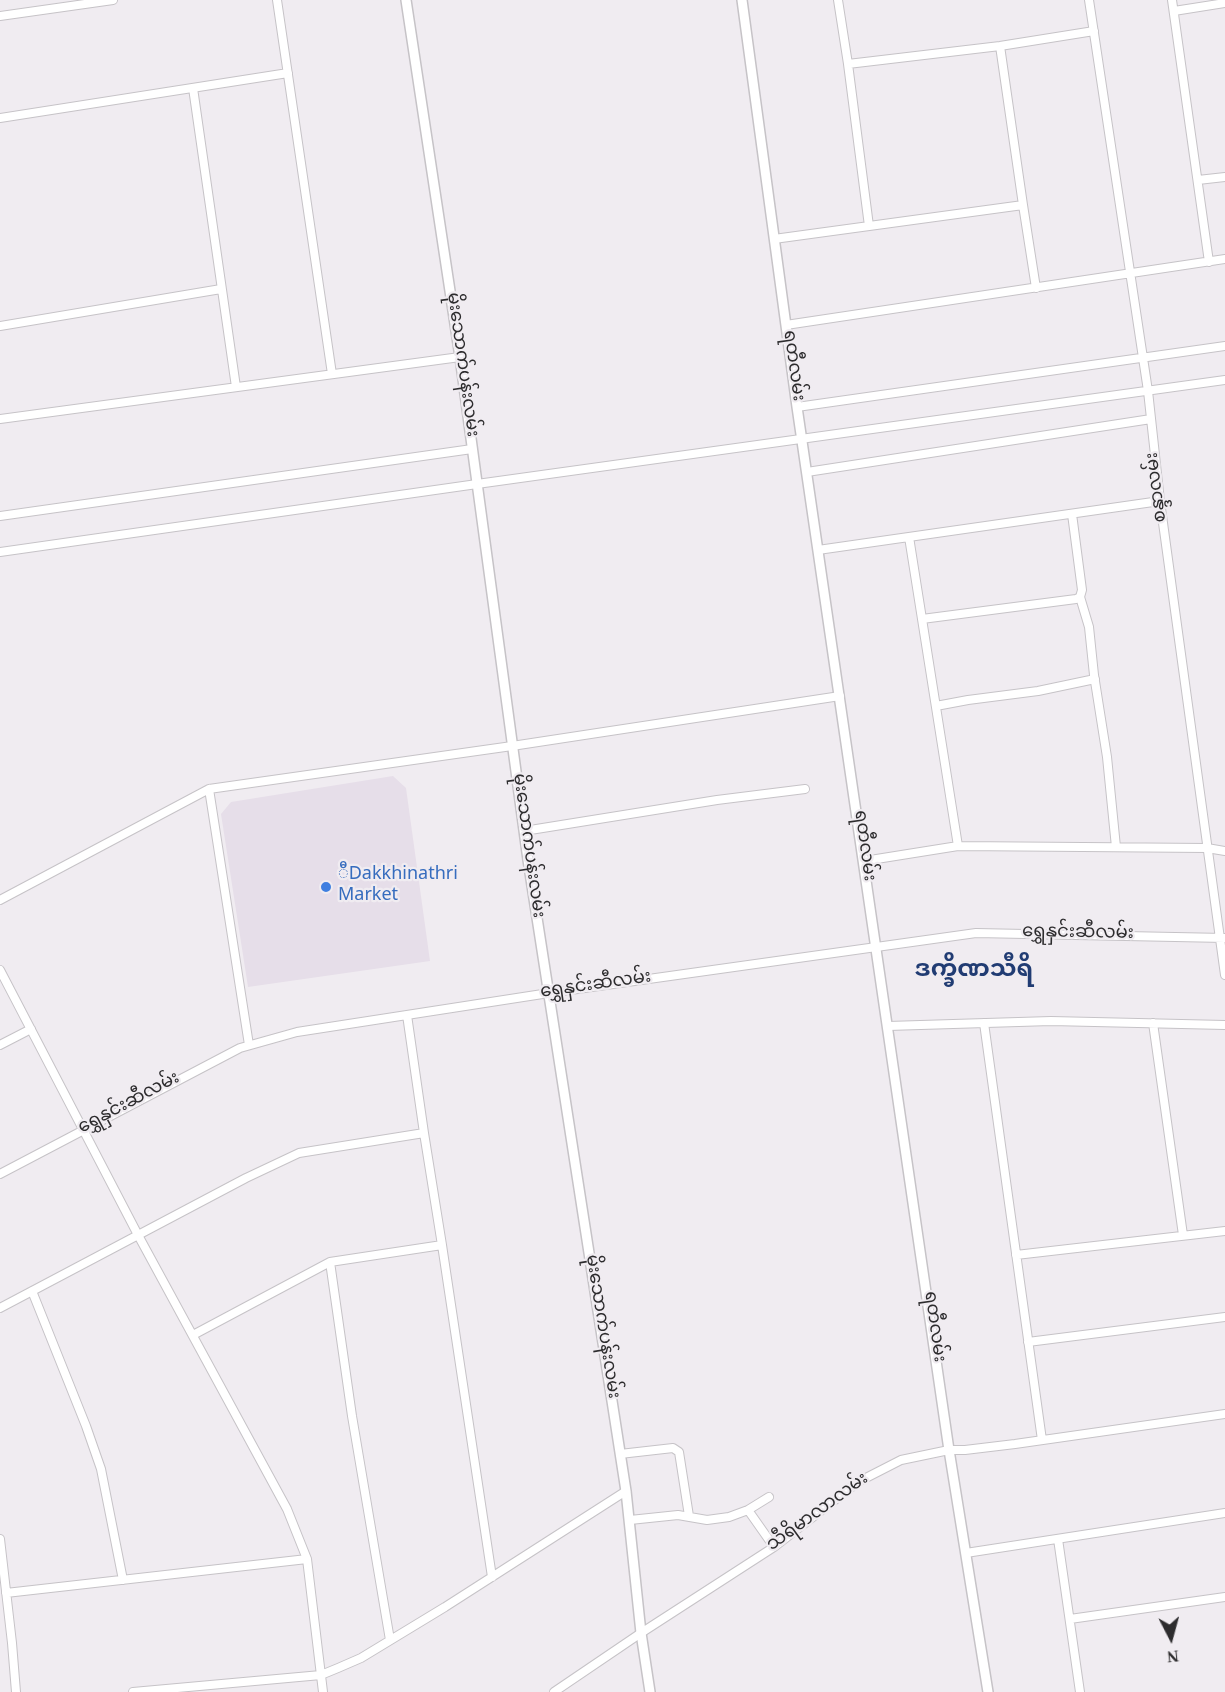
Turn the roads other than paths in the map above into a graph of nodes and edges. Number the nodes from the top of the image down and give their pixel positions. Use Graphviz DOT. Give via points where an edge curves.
graph roads {
  1 [pos="113,0"];
  2 [pos="278,0"];
  3 [pos="406,0"];
  4 [pos="742,0"];
  5 [pos="838,0"];
  6 [pos="1089,0"];
  7 [pos="1172,0"];
  8 [pos="1225,3"];
  9 [pos="1174,11"];
  10 [pos="0,16"];
  11 [pos="1094,31"];
  12 [pos="1000,46"];
  13 [pos="848,64"];
  14 [pos="288,73"];
  15 [pos="193,88"];
  16 [pos="0,118"];
  17 [pos="1225,177"];
  18 [pos="1198,180"];
  19 [pos="1023,205"];
  20 [pos="869,226"];
  21 [pos="774,239"];
  22 [pos="1225,259"];
  23 [pos="1209,262"];
  24 [pos="1130,273"];
  25 [pos="1036,288"];
  26 [pos="221,289"];
  27 [pos="786,325"];
  28 [pos="0,326"];
  29 [pos="1225,346"];
  30 [pos="460,357"];
  31 [pos="1143,358"];
  32 [pos="332,374"];
  33 [pos="1225,380"];
  34 [pos="236,387"];
  35 [pos="1148,391"];
  36 [pos="797,407"];
  37 [pos="0,419"];
  38 [pos="1151,420"];
  39 [pos="802,440"];
  40 [pos="472,448"];
  41 [pos="807,472"];
  42 [pos="477,484"];
  43 [pos="1160,501"];
  44 [pos="1072,514"];
  45 [pos="0,516"];
  46 [pos="909,537"];
  47 [pos="818,550"];
  48 [pos="0,552"];
  49 [pos="1080,597"];
  50 [pos="922,619"];
  51 [pos="1095,680"];
  52 [pos="840,696"];
  53 [pos="936,706"];
  54 [pos="512,746"];
  55 [pos="209,789"];
  56 [pos="805,789"];
  57 [pos="524,831"];
  58 [pos="958,846"];
  59 [pos="1116,847"];
  60 [pos="1207,848"];
  61 [pos="1225,851"];
  62 [pos="864,861"];
  63 [pos="0,900"];
  64 [pos="1222,937"];
  65 [pos="876,946"];
  66 [pos="0,970"];
  67 [pos="1225,975"];
  68 [pos="549,993"];
  69 [pos="407,1016"];
  70 [pos="984,1023"];
  71 [pos="1153,1023"];
  72 [pos="1225,1025"];
  73 [pos="888,1026"];
  74 [pos="31,1029"];
  75 [pos="0,1045"];
  76 [pos="249,1045"];
  77 [pos="83,1129"];
  78 [pos="424,1133"];
  79 [pos="0,1174"];
  80 [pos="1225,1231"];
  81 [pos="138,1235"];
  82 [pos="1183,1235"];
  83 [pos="442,1245"];
  84 [pos="1016,1255"];
  85 [pos="330,1262"];
  86 [pos="32,1291"];
  87 [pos="0,1308"];
  88 [pos="1225,1317"];
  89 [pos="193,1335"];
  90 [pos="1028,1342"];
  91 [pos="1225,1414"];
  92 [pos="1042,1440"];
  93 [pos="949,1450"];
  94 [pos="620,1454"];
  95 [pos="626,1491"];
  96 [pos="769,1497"];
  97 [pos="748,1510"];
  98 [pos="1225,1513"];
  99 [pos="689,1516"];
  100 [pos="630,1520"];
  101 [pos="0,1539"];
  102 [pos="1058,1539"];
  103 [pos="774,1547"];
  104 [pos="966,1553"];
  105 [pos="307,1559"];
  106 [pos="492,1577"];
  107 [pos="123,1580"];
  108 [pos="6,1593"];
  109 [pos="1225,1597"];
  110 [pos="1070,1619"];
  111 [pos="641,1633"];
  112 [pos="390,1640"];
  113 [pos="321,1675"];
  114 [pos="16,1692"];
  115 [pos="133,1692"];
  116 [pos="323,1692"];
  117 [pos="554,1692"];
  118 [pos="650,1692"];
  119 [pos="988,1692"];
  120 [pos="1080,1692"];
  1 -- 10 [label="street"];
  2 -- 14 [label="street"];
  3 -- 30 [label="street, မိုးသောက်ပန်းလမ်း"];
  4 -- 21 [label="street, ရတီလမ်း"];
  5 -- 13 [label="street"];
  6 -- 11 [label="street, စန္ဒာလမ်း"];
  7 -- 9 [label="street"];
  8 -- 9 [label="street"];
  9 -- 18 [label="street"];
  11 -- 12 [label="street"];
  11 -- 24 [label="street, စန္ဒာလမ်း"];
  12 -- 13 [label="street"];
  12 -- 19 [label="street"];
  13 -- 20 [label="street"];
  14 -- 15 [label="street"];
  14 -- 32 [label="street"];
  15 -- 16 [label="street"];
  15 -- 26 [label="street"];
  17 -- 18 [label="street"];
  18 -- 23 [label="street"];
  19 -- 20 [label="street"];
  19 -- 25 [label="street"];
  20 -- 21 [label="street"];
  21 -- 27 [label="street, ရတီလမ်း"];
  22 -- 23 [label="street"];
  23 -- 24 [label="street"];
  24 -- 25 [label="street"];
  24 -- 31 [label="street, စန္ဒာလမ်း"];
  25 -- 27 [label="street"];
  26 -- 28 [label="street"];
  26 -- 34 [label="street"];
  27 -- 36 [label="street, ရတီလမ်း"];
  29 -- 31 [label="street"];
  30 -- 32 [label="street"];
  30 -- 40 [label="street, မိုးသောက်ပန်းလမ်း"];
  31 -- 35 [label="street, စန္ဒာလမ်း"];
  31 -- 36 [label="street"];
  32 -- 34 [label="street"];
  33 -- 35 [label="street"];
  34 -- 37 [label="street"];
  35 -- 38 [label="street, စန္ဒာလမ်း"];
  35 -- 39 [label="street"];
  36 -- 39 [label="street, ရတီလမ်း"];
  38 -- 41 [label="street"];
  38 -- 43 [label="street, စန္ဒာလမ်း"];
  39 -- 41 [label="street, ရတီလမ်း"];
  39 -- 42 [label="street"];
  40 -- 42 [label="street, မိုးသောက်ပန်းလမ်း"];
  40 -- 45 [label="street"];
  41 -- 47 [label="street, ရတီလမ်း"];
  42 -- 48 [label="street"];
  42 -- 54 [label="street, မိုးသောက်ပန်းလမ်း"];
  43 -- 44 [label="street"];
  43 -- 60 [label="street, စန္ဒာလမ်း"];
  44 -- 46 [label="street"];
  44 -- 49 [label="street"];
  46 -- 47 [label="street"];
  46 -- 50 [label="street"];
  47 -- 52 [label="street, ရတီလမ်း"];
  49 -- 50 [label="street"];
  49 -- 51 [label="street" via="1089,627"];
  50 -- 53 [label="street"];
  51 -- 53 [label="street"];
  51 -- 59 [label="street"];
  52 -- 54 [label="street"];
  52 -- 62 [label="street, ရတီလမ်း"];
  53 -- 58 [label="street"];
  54 -- 55 [label="street"];
  54 -- 57 [label="street, မိုးသောက်ပန်းလမ်း"];
  55 -- 63 [label="street"];
  55 -- 76 [label="street"];
  56 -- 57 [label="street"];
  57 -- 68 [label="street, မိုးသောက်ပန်းလမ်း"];
  58 -- 59 [label="street"];
  58 -- 62 [label="street"];
  59 -- 60 [label="street"];
  60 -- 61 [label="street"];
  60 -- 64 [label="street, စန္ဒာလမ်း"];
  62 -- 65 [label="street, ရတီလမ်း"];
  64 -- 65 [label="street, ရွှေနှင်းဆီလမ်း" via="976,933"];
  64 -- 67 [label="street, စန္ဒာလမ်း"];
  65 -- 68 [label="street, ရွှေနှင်းဆီလမ်း"];
  65 -- 73 [label="street, ရတီလမ်း"];
  66 -- 74 [label="street"];
  68 -- 69 [label="street, ရွှေနှင်းဆီလမ်း"];
  68 -- 94 [label="street, မိုးသောက်ပန်းလမ်း"];
  69 -- 76 [label="street, ရွှေနှင်းဆီလမ်း" via="297,1032"];
  69 -- 78 [label="street"];
  70 -- 71 [label="street"];
  70 -- 73 [label="street"];
  70 -- 84 [label="street"];
  71 -- 72 [label="street"];
  71 -- 82 [label="street"];
  73 -- 93 [label="street, ရတီလမ်း"];
  74 -- 75 [label="street"];
  74 -- 77 [label="street"];
  76 -- 77 [label="street, ရွှေနှင်းဆီလမ်း"];
  77 -- 79 [label="street, ရွှေနှင်းဆီလမ်း"];
  77 -- 81 [label="street"];
  78 -- 81 [label="street" via="298,1153"];
  78 -- 83 [label="street"];
  80 -- 82 [label="street"];
  81 -- 86 [label="street"];
  81 -- 89 [label="street"];
  82 -- 84 [label="street"];
  83 -- 85 [label="street"];
  83 -- 106 [label="street"];
  84 -- 90 [label="street"];
  85 -- 89 [label="street"];
  85 -- 112 [label="street"];
  86 -- 87 [label="street"];
  86 -- 107 [label="street" via="101,1469"];
  88 -- 90 [label="street"];
  89 -- 105 [label="street" via="286,1509"];
  90 -- 92 [label="street"];
  91 -- 92 [label="street, သီရိမာလာလမ်း"];
  92 -- 93 [label="street, သီရိမာလာလမ်း"];
  93 -- 103 [label="street, သီရိမာလာလမ်း" via="901,1460 858,1482"];
  93 -- 104 [label="street, ရတီလမ်း"];
  94 -- 95 [label="street, မိုးသောက်ပန်းလမ်း"];
  94 -- 99 [label="street" via="673,1448 679,1452"];
  95 -- 100 [label="street, မိုးသောက်ပန်းလမ်း"];
  95 -- 106 [label="street"];
  96 -- 97 [label="street"];
  97 -- 99 [label="street" via="707,1520"];
  97 -- 103 [label="street"];
  98 -- 102 [label="street"];
  99 -- 100 [label="street"];
  100 -- 111 [label="street, မိုးသောက်ပန်းလမ်း"];
  101 -- 108 [label="street"];
  102 -- 104 [label="street"];
  102 -- 110 [label="street"];
  103 -- 111 [label="street, သီရိမာလာလမ်း"];
  104 -- 119 [label="street, ရတီလမ်း"];
  105 -- 107 [label="street"];
  105 -- 113 [label="street"];
  106 -- 112 [label="street"];
  107 -- 108 [label="street"];
  108 -- 114 [label="street"];
  109 -- 110 [label="street"];
  110 -- 120 [label="street"];
  111 -- 117 [label="street, သီရိမာလာလမ်း"];
  111 -- 118 [label="street, မိုးသောက်ပန်းလမ်း"];
  112 -- 113 [label="street"];
  113 -- 115 [label="street"];
  113 -- 116 [label="street"];
}
